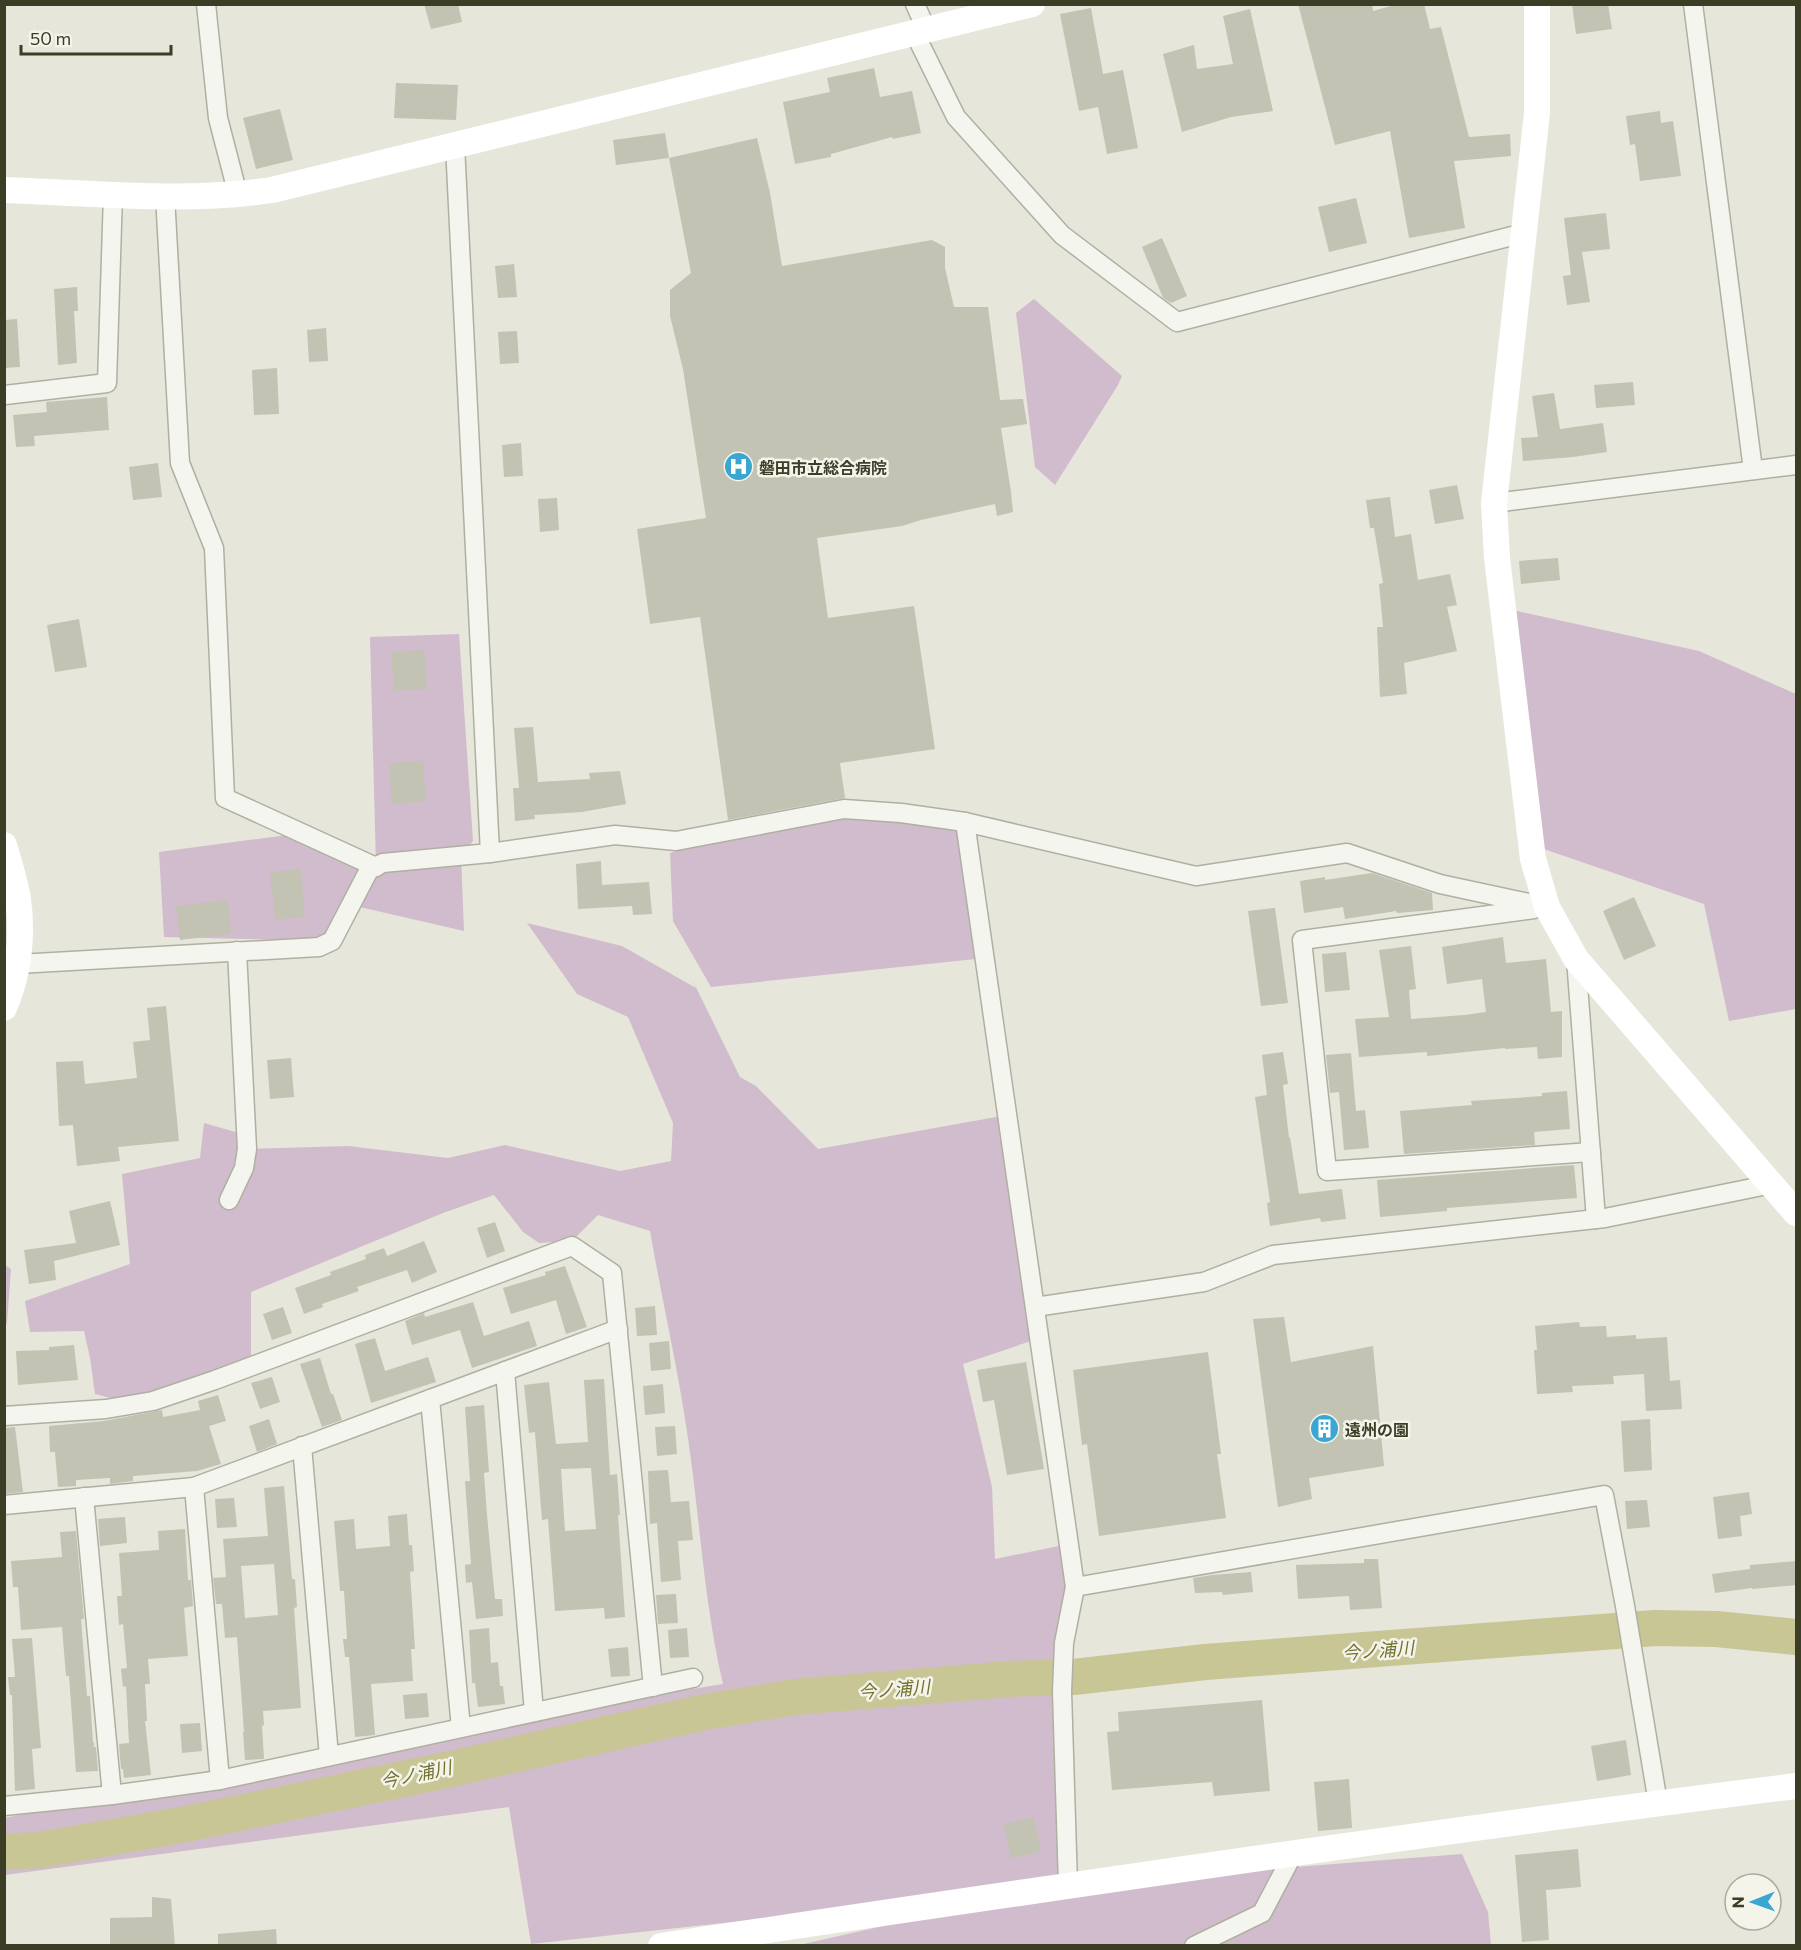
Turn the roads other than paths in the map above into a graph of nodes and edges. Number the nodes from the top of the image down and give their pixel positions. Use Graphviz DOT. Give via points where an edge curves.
graph roads {
  1 [pos="206,4"];
  2 [pos="915,4"];
  3 [pos="1032,4"];
  4 [pos="1538,4"];
  5 [pos="1693,4"];
  6 [pos="921,32"];
  7 [pos="455,145"];
  8 [pos="4,190"];
  9 [pos="113,194"];
  10 [pos="238,195"];
  11 [pos="165,196"];
  12 [pos="1524,232"];
  13 [pos="6,395"];
  14 [pos="1797,465"];
  15 [pos="1754,470"];
  16 [pos="1494,503"];
  17 [pos="965,822"];
  18 [pos="4,845"];
  19 [pos="490,853"];
  20 [pos="376,867"];
  21 [pos="1547,907"];
  22 [pos="237,951"];
  23 [pos="1576,958"];
  24 [pos="18,964"];
  25 [pos="4,1008"];
  26 [pos="1591,1152"];
  27 [pos="1772,1184"];
  28 [pos="229,1200"];
  29 [pos="1797,1213"];
  30 [pos="1596,1219"];
  31 [pos="1035,1307"];
  32 [pos="618,1329"];
  33 [pos="505,1371"];
  34 [pos="430,1399"];
  35 [pos="4,1416"];
  36 [pos="302,1446"];
  37 [pos="194,1487"];
  38 [pos="84,1497"];
  39 [pos="4,1504"];
  40 [pos="1076,1587"];
  41 [pos="693,1678"];
  42 [pos="653,1687"];
  43 [pos="534,1712"];
  44 [pos="462,1728"];
  45 [pos="329,1756"];
  46 [pos="220,1780"];
  47 [pos="1797,1786"];
  48 [pos="112,1795"];
  49 [pos="1658,1803"];
  50 [pos="4,1806"];
  51 [pos="1293,1854"];
  52 [pos="1068,1886"];
  53 [pos="661,1946"];
  54 [pos="1194,1946"];
  1 -- 10 [label="street" via="218,118"];
  2 -- 6 [label="street"];
  3 -- 6 [label="street"];
  4 -- 12 [label="street" via="1537,113"];
  5 -- 15 [label="street"];
  6 -- 7 [label="street"];
  6 -- 12 [label="street" via="956,117 1062,235 1177,322"];
  7 -- 10 [label="street"];
  7 -- 19 [label="street"];
  8 -- 9 [label="street"];
  9 -- 11 [label="street"];
  9 -- 13 [label="street" via="107,383"];
  10 -- 11 [label="street"];
  11 -- 20 [label="street" via="180,464 214,548 225,798"];
  12 -- 16 [label="street"];
  14 -- 15 [label="street"];
  15 -- 16 [label="street"];
  16 -- 21 [label="street" via="1497,558 1533,859"];
  17 -- 19 [label="street" via="844,809 676,841 615,835"];
  17 -- 21 [label="street" via="1196,876 1347,853 1440,884"];
  17 -- 31 [label="street"];
  18 -- 24 [label="street" via="18,898"];
  19 -- 20 [label="street" via="383,863"];
  20 -- 22 [label="street" via="369,870 332,941 319,946"];
  21 -- 23 [label="street"];
  21 -- 26 [label="street" via="1302,940 1327,1172"];
  22 -- 24 [label="street"];
  22 -- 28 [label="street" via="247,1149 244,1168"];
  23 -- 26 [label="street"];
  23 -- 27 [label="street"];
  24 -- 25 [label="street"];
  26 -- 30 [label="street"];
  27 -- 29 [label="street"];
  27 -- 30 [label="street"];
  30 -- 31 [label="street" via="1273,1255 1204,1282"];
  31 -- 40 [label="street"];
  32 -- 33 [label="street"];
  32 -- 35 [label="street" via="612,1273 572,1246 153,1401"];
  32 -- 42 [label="street"];
  33 -- 34 [label="street"];
  33 -- 43 [label="street"];
  34 -- 36 [label="street"];
  34 -- 44 [label="street"];
  36 -- 37 [label="street"];
  36 -- 45 [label="street"];
  37 -- 38 [label="street"];
  37 -- 46 [label="street"];
  38 -- 39 [label="street"];
  38 -- 48 [label="street"];
  40 -- 49 [label="street" via="1604,1495"];
  40 -- 52 [label="street" via="1064,1643 1062,1690"];
  41 -- 42 [label="street"];
  42 -- 43 [label="street"];
  43 -- 44 [label="street"];
  44 -- 45 [label="street"];
  45 -- 46 [label="street"];
  46 -- 48 [label="street"];
  47 -- 49 [label="street"];
  48 -- 50 [label="street"];
  49 -- 51 [label="street"];
  51 -- 52 [label="street"];
  51 -- 54 [label="street" via="1262,1913"];
  52 -- 53 [label="street"];
}
